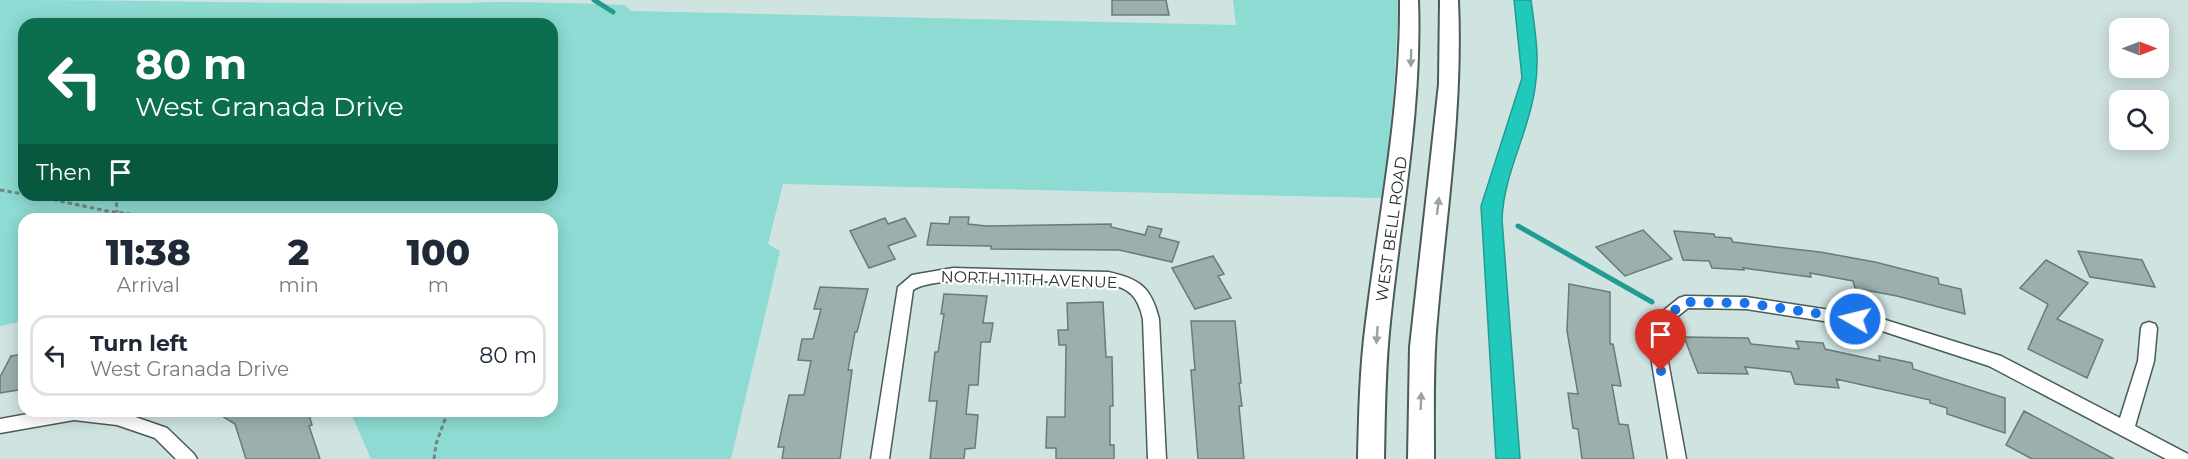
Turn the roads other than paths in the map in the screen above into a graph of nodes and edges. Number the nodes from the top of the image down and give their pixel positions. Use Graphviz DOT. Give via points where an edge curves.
graph roads {
  1 [pos="1409,0"];
  2 [pos="1449,0"];
  3 [pos="2150,328"];
  4 [pos="51,417"];
  5 [pos="108,417"];
  6 [pos="0,426"];
  7 [pos="2126,428"];
  8 [pos="188,459"];
  9 [pos="880,459"];
  10 [pos="1157,459"];
  11 [pos="1371,459"];
  12 [pos="1421,459"];
  13 [pos="1677,459"];
  14 [pos="2182,459"];
  1 -- 11 [label="main road, WEST BELL ROAD, one-way" via="1410,76 1378,322"];
  12 -- 2 [label="main road, one-way" via="1424,333 1451,75"];
  3 -- 7 [label="street" via="2146,360"];
  4 -- 6 [label="street"];
  5 -- 8 [label="street" via="161,433"];
  7 -- 13 [label="street" via="1995,361 1876,323 1746,303 1685,302 1654,327"];
  7 -- 14 [label="street"];
  9 -- 10 [label="street, NORTH 111TH AVENUE" via="906,287 918,279 953,274 1108,278 1138,288 1147,300 1151,319"];
}
